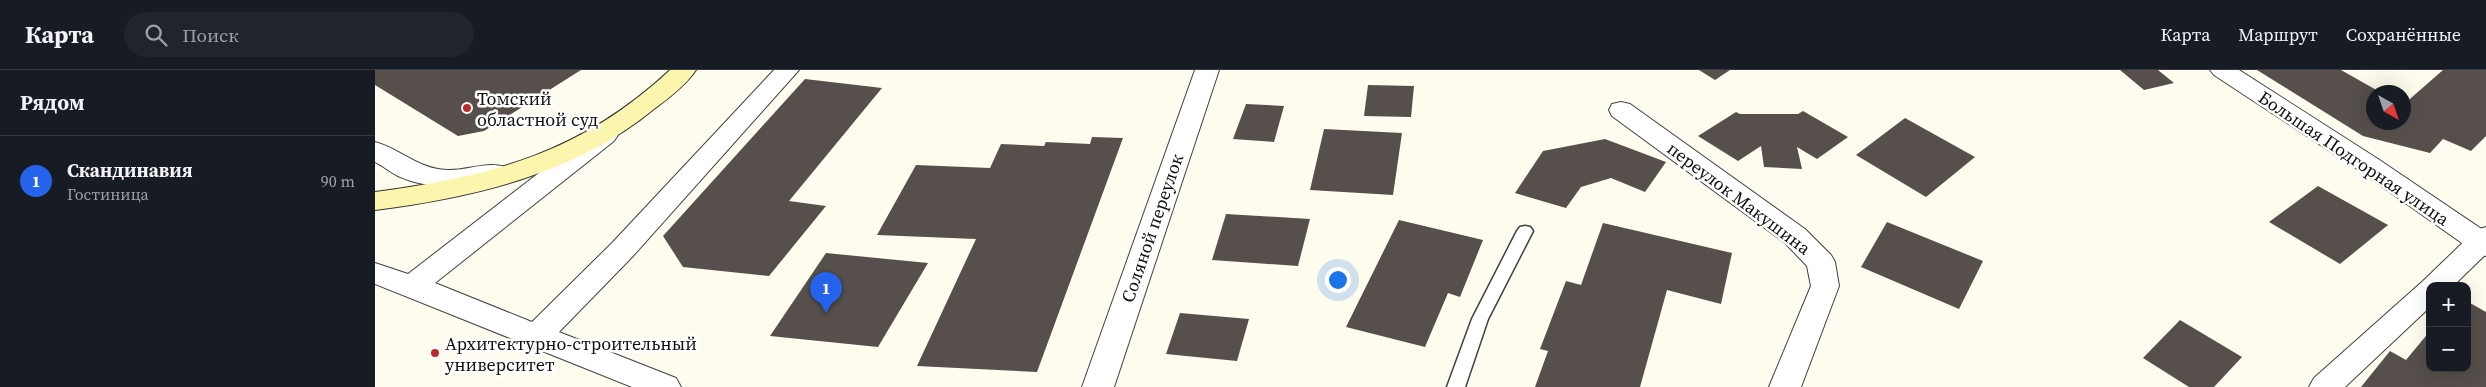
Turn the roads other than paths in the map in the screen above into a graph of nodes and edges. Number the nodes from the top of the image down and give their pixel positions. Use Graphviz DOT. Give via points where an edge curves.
graph roads {
  1 [pos="684,70"];
  2 [pos="787,70"];
  3 [pos="1207,70"];
  4 [pos="2222,70"];
  5 [pos="1621,110"];
  6 [pos="632,114"];
  7 [pos="375,150"];
  8 [pos="532,166"];
  9 [pos="375,201"];
  10 [pos="1525,231"];
  11 [pos="2484,242"];
  12 [pos="375,273"];
  13 [pos="2439,282"];
  14 [pos="412,286"];
  15 [pos="2426,294"];
  16 [pos="536,336"];
  17 [pos="665,387"];
  18 [pos="1097,387"];
  19 [pos="1456,387"];
  20 [pos="1785,387"];
  21 [pos="2325,387"];
  1 -- 6 [label="main road"];
  2 -- 16 [label="street" via="623,249"];
  3 -- 18 [label="street, Соляной переулок"];
  4 -- 11 [label="street, Большая Подгорная улица"];
  5 -- 20 [label="street, переулок Макушина" via="1795,236 1821,262 1825,286"];
  6 -- 8 [label="main road" via="590,142"];
  6 -- 14 [label="street"];
  7 -- 8 [label="street" via="408,170 447,179"];
  8 -- 9 [label="main road" via="473,185"];
  10 -- 19 [label="lane" via="1480,319"];
  11 -- 13 [label="street"];
  12 -- 14 [label="street"];
  14 -- 16 [label="street"];
  15 -- 21 [label="street"];
  16 -- 17 [label="street"];
}
